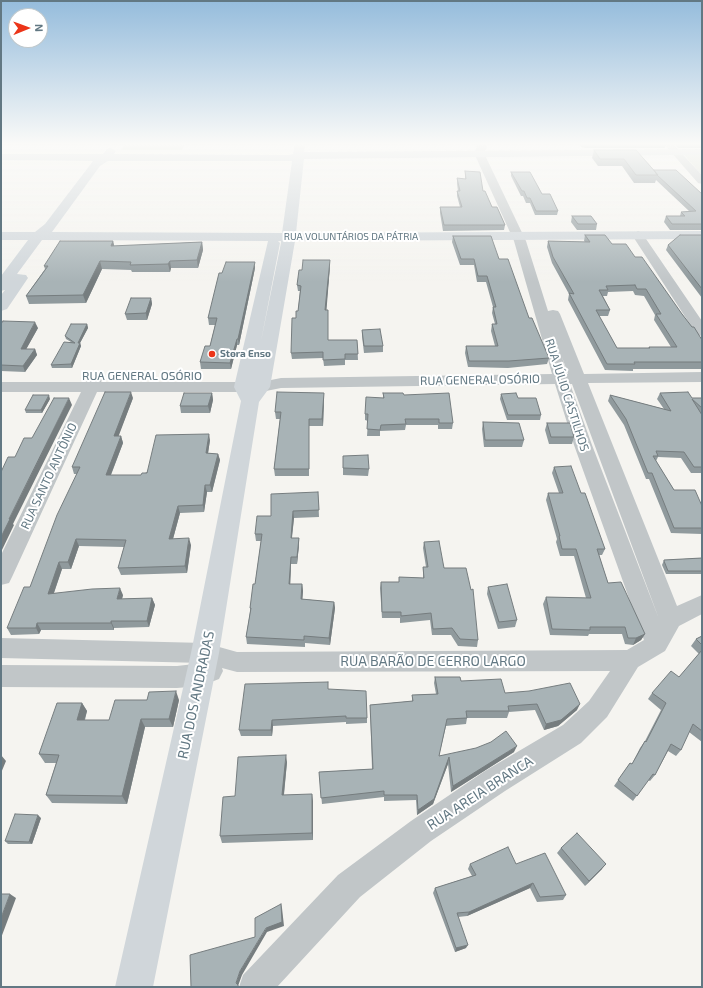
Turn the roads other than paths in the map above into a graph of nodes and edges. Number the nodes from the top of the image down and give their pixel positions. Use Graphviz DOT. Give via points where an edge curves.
graph roads {
  1 [pos="78,189"];
  2 [pos="288,189"];
  3 [pos="501,189"];
  4 [pos="702,235"];
  5 [pos="1,236"];
  6 [pos="43,237"];
  7 [pos="640,237"];
  8 [pos="523,238"];
  9 [pos="281,240"];
  10 [pos="702,240"];
  11 [pos="1,243"];
  12 [pos="4,291"];
  13 [pos="1,306"];
  14 [pos="256,325"];
  15 [pos="272,325"];
  16 [pos="702,332"];
  17 [pos="1,376"];
  18 [pos="702,377"];
  19 [pos="561,379"];
  20 [pos="578,379"];
  21 [pos="94,381"];
  22 [pos="252,385"];
  23 [pos="1,387"];
  24 [pos="583,445"];
  25 [pos="603,445"];
  26 [pos="1,577"];
  27 [pos="702,604"];
  28 [pos="671,619"];
  29 [pos="657,644"];
  30 [pos="1,648"];
  31 [pos="630,660"];
  32 [pos="203,664"];
  33 [pos="1,676"];
  34 [pos="134,987"];
  35 [pos="255,987"];
  1 -- 6 [label="street"];
  2 -- 9 [label="street, RUA DOS ANDRADAS"];
  3 -- 8 [label="street, RUA JÚLIO CASTILHOS"];
  4 -- 7 [label="street, RUA VOLUNTÁRIOS DA PÁTRIA"];
  5 -- 6 [label="street, RUA VOLUNTÁRIOS DA PÁTRIA"];
  6 -- 9 [label="street, RUA VOLUNTÁRIOS DA PÁTRIA"];
  6 -- 11 [label="street, RUA VOLUNTÁRIOS DA PÁTRIA"];
  6 -- 12 [label="street"];
  7 -- 8 [label="street, RUA VOLUNTÁRIOS DA PÁTRIA"];
  7 -- 10 [label="street, RUA VOLUNTÁRIOS DA PÁTRIA"];
  7 -- 16 [label="street"];
  8 -- 9 [label="street, RUA VOLUNTÁRIOS DA PÁTRIA"];
  8 -- 19 [label="street, RUA JÚLIO CASTILHOS"];
  8 -- 20 [label="street, RUA JÚLIO CASTILHOS"];
  9 -- 14 [label="street, RUA DOS ANDRADAS"];
  9 -- 15 [label="street, RUA DOS ANDRADAS"];
  12 -- 13 [label="street"];
  14 -- 15 [label="street"];
  14 -- 22 [label="street, RUA DOS ANDRADAS"];
  15 -- 22 [label="street, RUA DOS ANDRADAS"];
  17 -- 21 [label="street, RUA GENERAL OSÓRIO"];
  18 -- 20 [label="street, RUA GENERAL OSÓRIO"];
  19 -- 20 [label="street, RUA GENERAL OSÓRIO"];
  19 -- 22 [label="street, RUA GENERAL OSÓRIO"];
  19 -- 24 [label="street, RUA JÚLIO CASTILHOS"];
  20 -- 25 [label="street, RUA JÚLIO CASTILHOS"];
  21 -- 22 [label="street, RUA GENERAL OSÓRIO"];
  21 -- 23 [label="street, RUA GENERAL OSÓRIO"];
  21 -- 26 [label="street, RUA SANTO ANTÔNIO"];
  22 -- 32 [label="street, RUA DOS ANDRADAS"];
  24 -- 25 [label="street"];
  24 -- 29 [label="street, RUA JÚLIO CASTILHOS"];
  25 -- 28 [label="street, RUA JÚLIO CASTILHOS"];
  27 -- 28 [label="street"];
  28 -- 29 [label="street"];
  29 -- 31 [label="street, RUA AREIA BRANCA"];
  30 -- 32 [label="street, RUA BARÃO DE CERRO LARGO"];
  31 -- 32 [label="street, RUA BARÃO DE CERRO LARGO"];
  31 -- 35 [label="street, RUA AREIA BRANCA" via="598,709 572,734 495,781 427,827 349,886"];
  32 -- 33 [label="street, RUA BARÃO DE CERRO LARGO" via="177,677"];
  32 -- 34 [label="street, RUA DOS ANDRADAS"];
}
